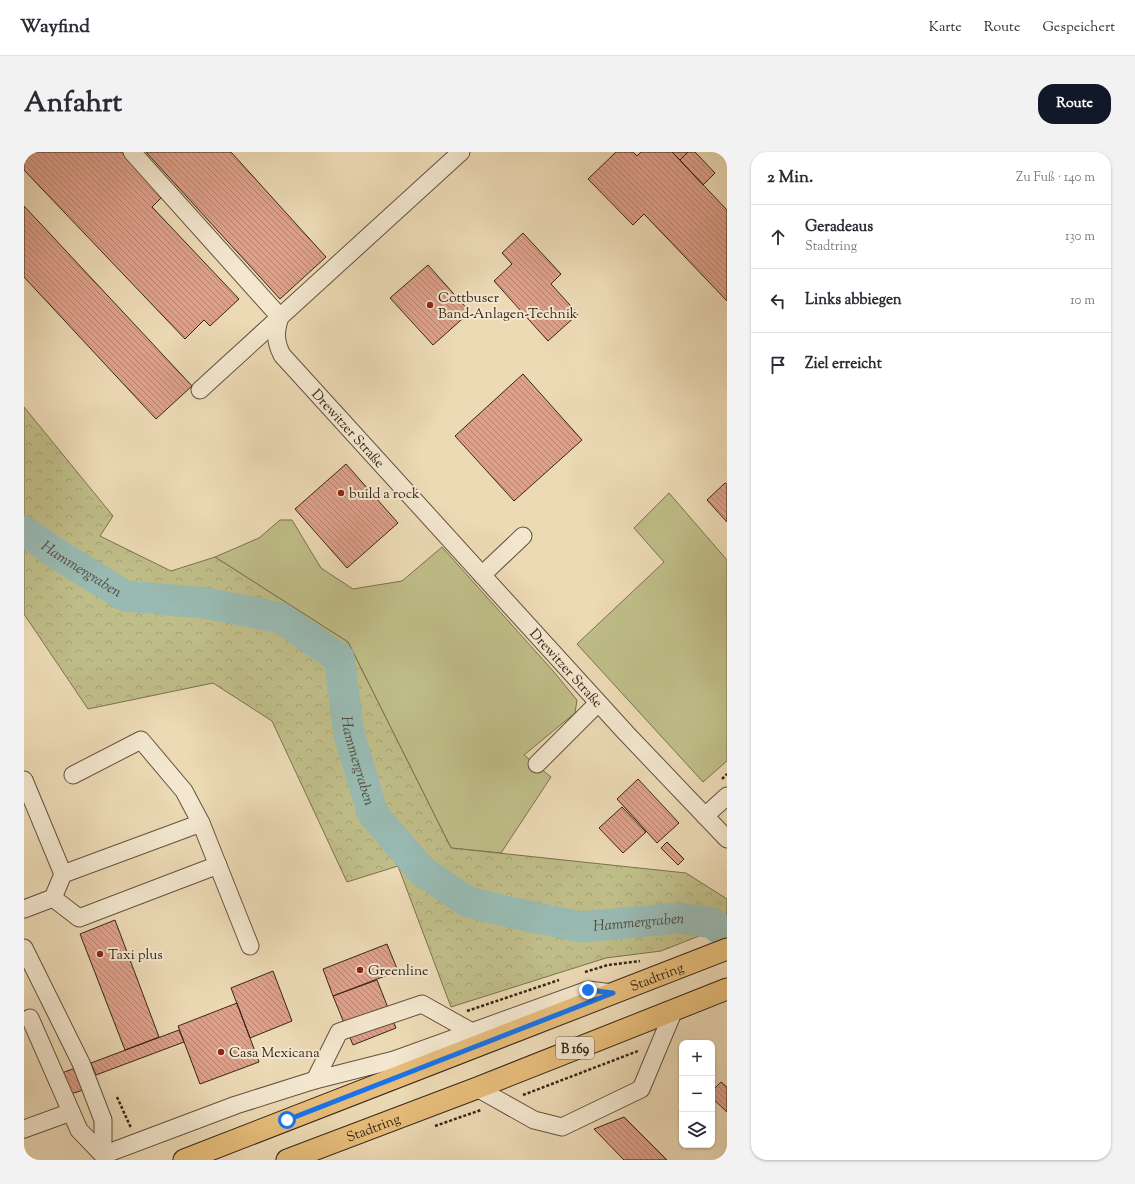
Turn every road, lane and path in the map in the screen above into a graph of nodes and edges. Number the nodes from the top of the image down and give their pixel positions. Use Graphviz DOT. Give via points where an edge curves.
graph roads {
  1 [pos="132,152"];
  2 [pos="461,152"];
  3 [pos="280,317"];
  4 [pos="200,390"];
  5 [pos="523,536"];
  6 [pos="482,575"];
  7 [pos="598,703"];
  8 [pos="537,764"];
  9 [pos="73,775"];
  10 [pos="24,780"];
  11 [pos="727,796"];
  12 [pos="705,816"];
  13 [pos="201,823"];
  14 [pos="727,839"];
  15 [pos="218,865"];
  16 [pos="63,874"];
  17 [pos="53,898"];
  18 [pos="24,909"];
  19 [pos="250,946"];
  20 [pos="24,948"];
  21 [pos="727,949"];
  22 [pos="727,989"];
  23 [pos="613,993"];
  24 [pos="54,1008"];
  25 [pos="674,1010"];
  26 [pos="27,1020"];
  27 [pos="472,1032"];
  28 [pos="661,1042"];
  29 [pos="583,1067"];
  30 [pos="585,1071"];
  31 [pos="315,1080"];
  32 [pos="477,1088"];
  33 [pos="504,1102"];
  34 [pos="71,1112"];
  35 [pos="432,1127"];
  36 [pos="24,1129"];
  37 [pos="105,1158"];
  38 [pos="184,1160"];
  39 [pos="287,1160"];
  1 -- 3 [label="street"];
  2 -- 3 [label="street"];
  3 -- 4 [label="street"];
  3 -- 6 [label="street, Drewitzer Straße" via="275,330 282,355"];
  5 -- 6 [label="street"];
  6 -- 7 [label="street, Drewitzer Straße"];
  7 -- 8 [label="street"];
  7 -- 12 [label="street, Drewitzer Straße"];
  9 -- 13 [label="street" via="141,740 184,791"];
  10 -- 16 [label="street"];
  11 -- 12 [label="street"];
  12 -- 14 [label="street, Drewitzer Straße"];
  13 -- 15 [label="street"];
  13 -- 16 [label="street"];
  15 -- 17 [label="street" via="79,918"];
  15 -- 19 [label="street"];
  16 -- 17 [label="street"];
  17 -- 18 [label="street"];
  20 -- 24 [label="street"];
  21 -- 23 [label="main road, Stadtring / B 169"];
  22 -- 25 [label="main road, Stadtring / B 169"];
  23 -- 27 [label="street" via="588,990"];
  23 -- 38 [label="main road, Stadtring / B 169"];
  24 -- 26 [label="street"];
  24 -- 37 [label="street" via="103,1120"];
  25 -- 28 [label="street"];
  25 -- 32 [label="main road, Stadtring / B 169"];
  26 -- 34 [label="street"];
  27 -- 31 [label="street" via="394,1060"];
  27 -- 31 [label="street" via="422,1004 339,1032"];
  28 -- 30 [label="path"];
  28 -- 33 [label="street" via="641,1089 562,1127 534,1120"];
  29 -- 30 [label="path"];
  30 -- 33 [label="path"];
  31 -- 37 [label="street" via="236,1105"];
  32 -- 33 [label="street"];
  32 -- 39 [label="main road, Stadtring / B 169"];
  33 -- 35 [label="path"];
  34 -- 36 [label="street"];
  34 -- 37 [label="street" via="79,1130"];
}
